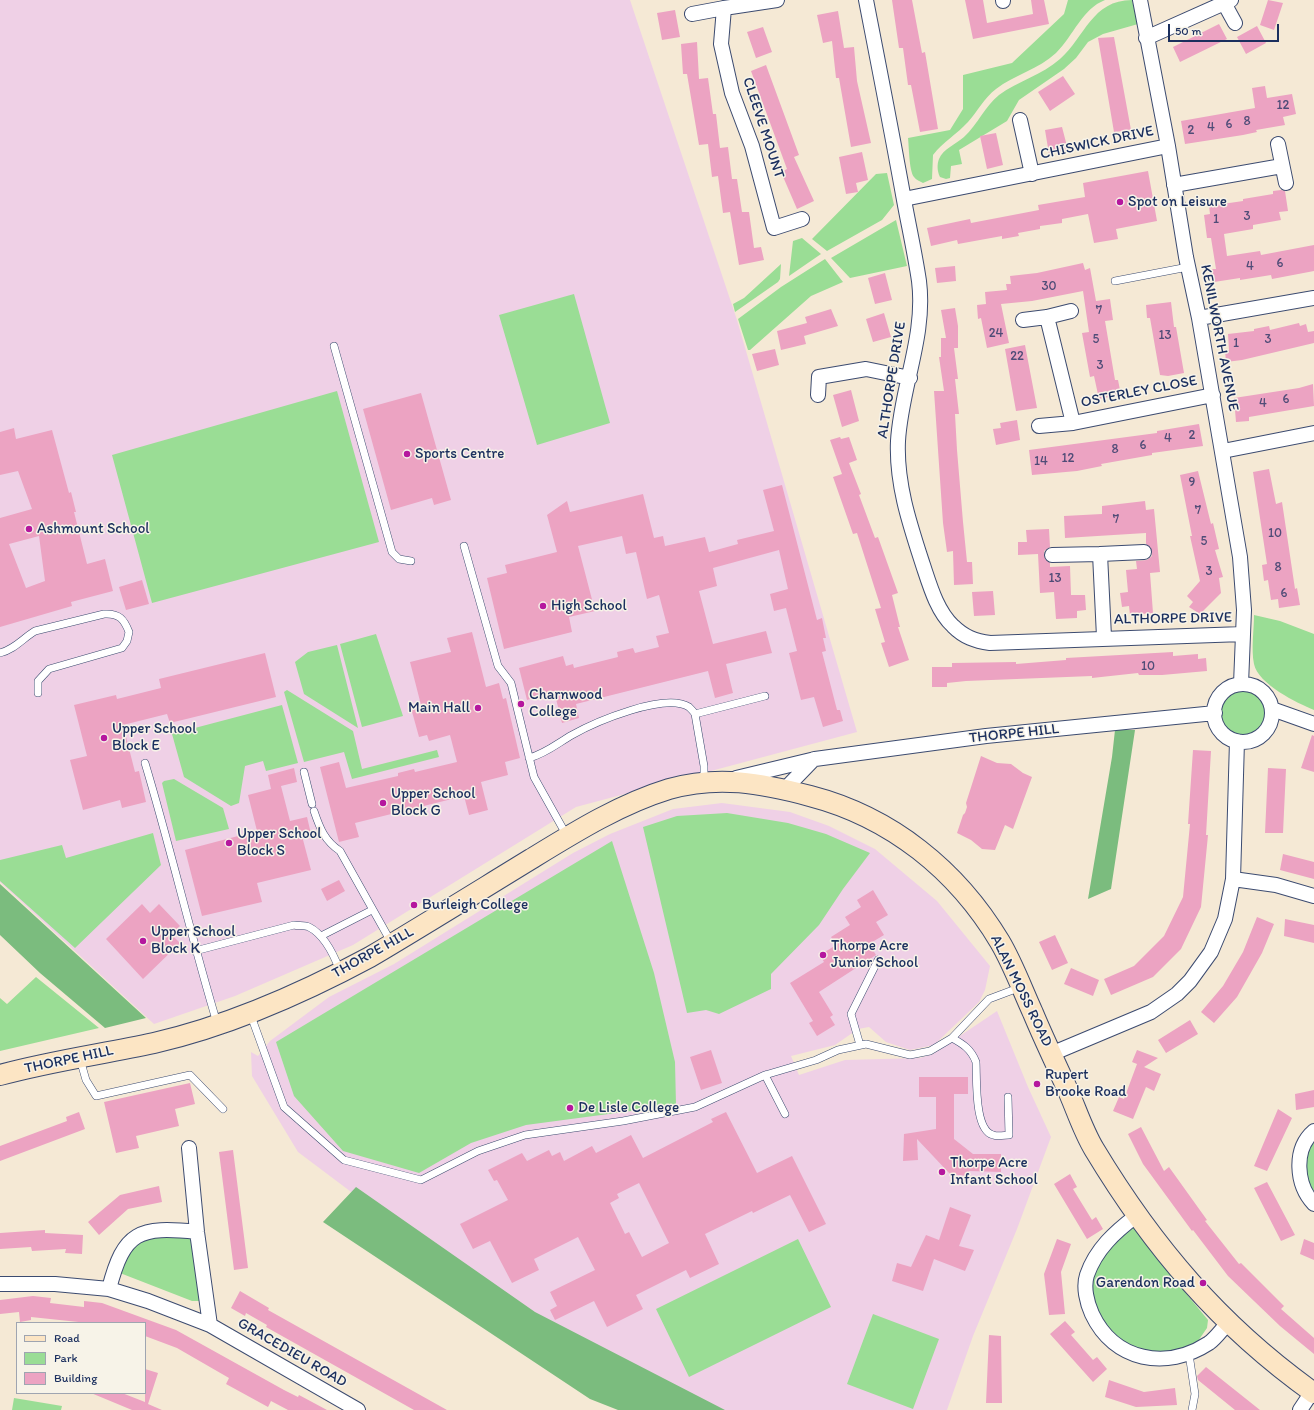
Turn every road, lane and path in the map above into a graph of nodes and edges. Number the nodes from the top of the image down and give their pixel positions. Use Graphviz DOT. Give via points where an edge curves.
graph roads {
  1 [pos="778,0"];
  2 [pos="866,0"];
  3 [pos="1140,0"];
  4 [pos="1228,2"];
  5 [pos="724,8"];
  6 [pos="692,14"];
  7 [pos="1234,23"];
  8 [pos="1146,38"];
  9 [pos="1020,120"];
  10 [pos="1278,144"];
  11 [pos="1168,146"];
  12 [pos="1282,166"];
  13 [pos="1032,174"];
  14 [pos="1286,183"];
  15 [pos="1174,185"];
  16 [pos="904,199"];
  17 [pos="802,219"];
  18 [pos="1188,267"];
  19 [pos="1114,281"];
  20 [pos="1314,298"];
  21 [pos="1071,311"];
  22 [pos="1047,317"];
  23 [pos="1199,318"];
  24 [pos="1023,320"];
  25 [pos="334,346"];
  26 [pos="910,378"];
  27 [pos="818,395"];
  28 [pos="1212,395"];
  29 [pos="1073,423"];
  30 [pos="1039,426"];
  31 [pos="1314,433"];
  32 [pos="1223,451"];
  33 [pos="464,546"];
  34 [pos="1144,552"];
  35 [pos="1100,554"];
  36 [pos="1052,555"];
  37 [pos="410,561"];
  38 [pos="1243,634"];
  39 [pos="1104,637"];
  40 [pos="0,653"];
  41 [pos="1242,684"];
  42 [pos="38,693"];
  43 [pos="765,696"];
  44 [pos="1272,709"];
  45 [pos="1215,713"];
  46 [pos="695,714"];
  47 [pos="1314,724"];
  48 [pos="1237,741"];
  49 [pos="529,758"];
  50 [pos="815,759"];
  51 [pos="145,763"];
  52 [pos="304,772"];
  53 [pos="704,781"];
  54 [pos="724,781"];
  55 [pos="785,789"];
  56 [pos="567,837"];
  57 [pos="1233,879"];
  58 [pos="1314,896"];
  59 [pos="372,910"];
  60 [pos="321,936"];
  61 [pos="392,944"];
  62 [pos="195,951"];
  63 [pos="878,960"];
  64 [pos="341,973"];
  65 [pos="1022,987"];
  66 [pos="250,1012"];
  67 [pos="217,1023"];
  68 [pos="952,1038"];
  69 [pos="860,1044"];
  70 [pos="1051,1054"];
  71 [pos="79,1057"];
  72 [pos="0,1075"];
  73 [pos="765,1075"];
  74 [pos="1008,1097"];
  75 [pos="223,1109"];
  76 [pos="785,1114"];
  77 [pos="1314,1131"];
  78 [pos="189,1148"];
  79 [pos="1314,1204"];
  80 [pos="1136,1216"];
  81 [pos="197,1232"];
  82 [pos="0,1284"];
  83 [pos="109,1289"];
  84 [pos="1228,1323"];
  85 [pos="210,1325"];
  86 [pos="1190,1354"];
  87 [pos="1313,1392"];
  88 [pos="358,1410"];
  89 [pos="1192,1410"];
  90 [pos="1300,1410"];
  1 -- 5 [label="street"];
  2 -- 16 [label="street, ALTHORPE DRIVE"];
  3 -- 8 [label="street, KENILWORTH AVENUE"];
  4 -- 7 [label="street"];
  4 -- 8 [label="street"];
  5 -- 6 [label="street"];
  5 -- 17 [label="street, CLEEVE MOUNT" via="721,44 732,93 752,146 774,228"];
  8 -- 11 [label="street, KENILWORTH AVENUE"];
  9 -- 13 [label="street, CHISWICK DRIVE"];
  10 -- 12 [label="street"];
  11 -- 13 [label="street, CHISWICK DRIVE"];
  11 -- 15 [label="street, KENILWORTH AVENUE"];
  12 -- 14 [label="street"];
  12 -- 15 [label="street"];
  13 -- 16 [label="street, CHISWICK DRIVE"];
  15 -- 18 [label="street, KENILWORTH AVENUE"];
  16 -- 26 [label="street, ALTHORPE DRIVE" via="919,282 920,302 918,336"];
  18 -- 19 [label="lane"];
  18 -- 23 [label="street, KENILWORTH AVENUE"];
  20 -- 23 [label="street"];
  21 -- 22 [label="street"];
  22 -- 24 [label="street"];
  22 -- 29 [label="street, OSTERLEY CLOSE"];
  23 -- 28 [label="street, KENILWORTH AVENUE"];
  25 -- 37 [label="lane" via="392,552 399,559"];
  26 -- 27 [label="street" via="866,369 854,370 819,377"];
  26 -- 39 [label="street, ALTHORPE DRIVE" via="901,413 898,440 900,481 909,523 943,615 964,635 976,641 990,643"];
  28 -- 29 [label="street, OSTERLEY CLOSE"];
  28 -- 32 [label="street, KENILWORTH AVENUE"];
  29 -- 30 [label="street, OSTERLEY CLOSE"];
  31 -- 32 [label="street"];
  32 -- 38 [label="street, KENILWORTH AVENUE" via="1241,564"];
  33 -- 49 [label="lane" via="498,666 511,683"];
  34 -- 35 [label="street"];
  35 -- 36 [label="street"];
  35 -- 39 [label="street, ALTHORPE DRIVE"];
  38 -- 39 [label="street, ALTHORPE DRIVE"];
  38 -- 41 [label="street, KENILWORTH AVENUE"];
  40 -- 42 [label="lane" via="19,645 26,636 35,631 104,614 112,613 120,617 129,632 122,648 49,668 38,681"];
  41 -- 44 [label="street" via="1263,692"];
  41 -- 45 [label="street" via="1221,695"];
  43 -- 46 [label="lane"];
  44 -- 47 [label="street"];
  44 -- 48 [label="street" via="1270,725 1263,734 1249,741"];
  45 -- 48 [label="street" via="1222,732"];
  45 -- 50 [label="street, THORPE HILL" via="986,736"];
  46 -- 49 [label="lane" via="689,707 676,704 650,704 604,719 538,756"];
  46 -- 53 [label="lane"];
  48 -- 57 [label="street"];
  49 -- 56 [label="lane" via="534,777"];
  50 -- 54 [label="street, THORPE HILL"];
  50 -- 55 [label="street"];
  51 -- 62 [label="lane"];
  52 -- 59 [label="lane" via="313,808 324,836 340,851"];
  53 -- 54 [label="street, THORPE HILL"];
  53 -- 56 [label="street, THORPE HILL" via="644,798"];
  54 -- 55 [label="street, THORPE HILL"];
  55 -- 65 [label="street, ALAN MOSS ROAD" via="836,803 865,815 919,849 967,895 1001,944"];
  56 -- 61 [label="street, THORPE HILL"];
  57 -- 58 [label="street" via="1276,885"];
  57 -- 70 [label="street" via="1230,901 1211,952 1177,994 1151,1012"];
  59 -- 60 [label="lane"];
  59 -- 61 [label="lane"];
  60 -- 62 [label="lane" via="308,926 294,925"];
  60 -- 64 [label="lane" via="335,956"];
  61 -- 64 [label="street, THORPE HILL"];
  62 -- 67 [label="lane"];
  63 -- 69 [label="lane" via="851,1014"];
  64 -- 66 [label="street, THORPE HILL"];
  65 -- 68 [label="lane" via="989,999"];
  65 -- 70 [label="street, ALAN MOSS ROAD"];
  66 -- 67 [label="street, THORPE HILL"];
  66 -- 73 [label="lane" via="284,1107 344,1160 421,1180 478,1151 525,1135 623,1121 695,1107"];
  67 -- 71 [label="street, THORPE HILL" via="154,1043"];
  68 -- 69 [label="lane" via="930,1051 910,1055"];
  68 -- 74 [label="lane" via="966,1046 973,1054 976,1062 980,1120 986,1130 993,1135 1009,1135"];
  69 -- 73 [label="lane"];
  70 -- 80 [label="street, ALAN MOSS ROAD" via="1092,1145"];
  71 -- 72 [label="street, THORPE HILL"];
  71 -- 75 [label="lane" via="86,1080 96,1096 190,1075"];
  73 -- 76 [label="lane"];
  77 -- 79 [label="street" via="1301,1153 1299,1166 1301,1183 1307,1197"];
  78 -- 81 [label="street"];
  80 -- 84 [label="street, ALAN MOSS ROAD" via="1182,1274"];
  80 -- 86 [label="street" via="1113,1234 1096,1255 1086,1277 1087,1303 1099,1328 1115,1346 1138,1356 1162,1359"];
  81 -- 83 [label="street" via="168,1229 148,1231 133,1237 116,1263"];
  81 -- 85 [label="street"];
  82 -- 83 [label="street, GRACEDIEU ROAD" via="55,1284"];
  83 -- 85 [label="street, GRACEDIEU ROAD"];
  84 -- 86 [label="street" via="1211,1342"];
  84 -- 87 [label="street, ALAN MOSS ROAD"];
  85 -- 88 [label="street, GRACEDIEU ROAD"];
  86 -- 89 [label="lane" via="1195,1394"];
  87 -- 90 [label="street"];
}
